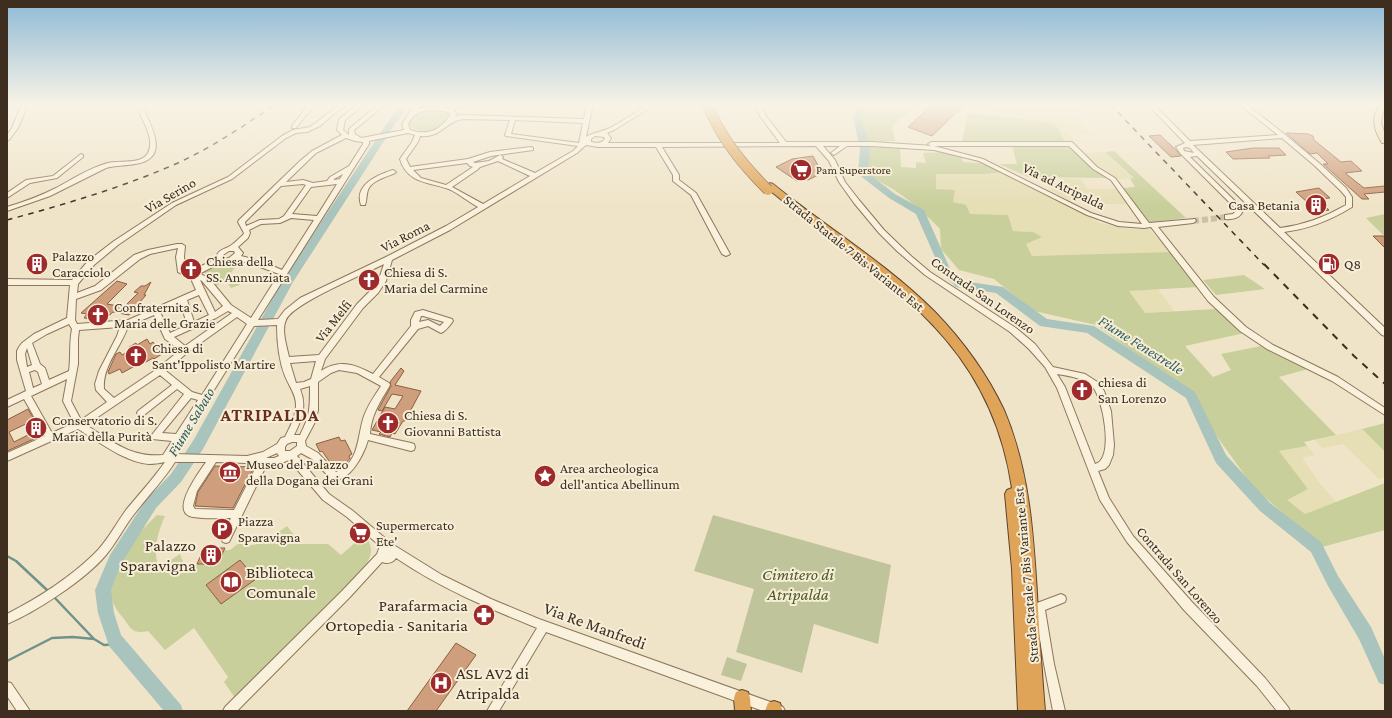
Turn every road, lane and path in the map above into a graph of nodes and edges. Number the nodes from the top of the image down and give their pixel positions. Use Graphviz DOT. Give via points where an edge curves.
graph roads {
  1 [pos="153,138"];
  2 [pos="283,138"];
  3 [pos="342,138"];
  4 [pos="349,138"];
  5 [pos="362,138"];
  6 [pos="374,138"];
  7 [pos="417,138"];
  8 [pos="427,138"];
  9 [pos="526,138"];
  10 [pos="582,138"];
  11 [pos="588,138"];
  12 [pos="608,138"];
  13 [pos="723,138"];
  14 [pos="729,138"];
  15 [pos="779,138"];
  16 [pos="1177,138"];
  17 [pos="1183,138"];
  18 [pos="1261,138"];
  19 [pos="1284,138"];
  20 [pos="368,139"];
  21 [pos="784,144"];
  22 [pos="818,144"];
  23 [pos="829,144"];
  24 [pos="846,144"];
  25 [pos="581,145"];
  26 [pos="596,145"];
  27 [pos="1191,145"];
  28 [pos="628,146"];
  29 [pos="658,146"];
  30 [pos="915,146"];
  31 [pos="410,148"];
  32 [pos="531,149"];
  33 [pos="1181,150"];
  34 [pos="81,156"];
  35 [pos="1194,156"];
  36 [pos="499,157"];
  37 [pos="832,157"];
  38 [pos="469,160"];
  39 [pos="478,165"];
  40 [pos="352,167"];
  41 [pos="406,167"];
  42 [pos="535,176"];
  43 [pos="342,180"];
  44 [pos="329,182"];
  45 [pos="280,184"];
  46 [pos="310,184"];
  47 [pos="447,187"];
  48 [pos="769,188"];
  49 [pos="7,196"];
  50 [pos="363,204"];
  51 [pos="482,208"];
  52 [pos="7,209"];
  53 [pos="1227,217"];
  54 [pos="286,218"];
  55 [pos="318,218"];
  56 [pos="1193,221"];
  57 [pos="1150,225"];
  58 [pos="246,229"];
  59 [pos="1279,230"];
  60 [pos="231,249"];
  61 [pos="726,254"];
  62 [pos="237,257"];
  63 [pos="389,259"];
  64 [pos="219,260"];
  65 [pos="182,272"];
  66 [pos="283,273"];
  67 [pos="198,277"];
  68 [pos="7,282"];
  69 [pos="74,283"];
  70 [pos="200,291"];
  71 [pos="72,298"];
  72 [pos="183,298"];
  73 [pos="228,307"];
  74 [pos="156,311"];
  75 [pos="237,313"];
  76 [pos="213,316"];
  77 [pos="72,320"];
  78 [pos="205,320"];
  79 [pos="281,322"];
  80 [pos="1374,322"];
  81 [pos="254,323"];
  82 [pos="125,324"];
  83 [pos="191,326"];
  84 [pos="415,327"];
  85 [pos="76,328"];
  86 [pos="1385,329"];
  87 [pos="214,330"];
  88 [pos="1385,333"];
  89 [pos="168,337"];
  90 [pos="27,344"];
  91 [pos="184,350"];
  92 [pos="321,358"];
  93 [pos="285,360"];
  94 [pos="36,366"];
  95 [pos="1053,370"];
  96 [pos="25,371"];
  97 [pos="160,371"];
  98 [pos="72,373"];
  99 [pos="374,378"];
  100 [pos="314,381"];
  101 [pos="46,385"];
  102 [pos="177,385"];
  103 [pos="294,386"];
  104 [pos="28,394"];
  105 [pos="189,394"];
  106 [pos="205,399"];
  107 [pos="113,402"];
  108 [pos="7,404"];
  109 [pos="1385,412"];
  110 [pos="141,413"];
  111 [pos="79,425"];
  112 [pos="365,436"];
  113 [pos="50,438"];
  114 [pos="180,438"];
  115 [pos="288,439"];
  116 [pos="280,447"];
  117 [pos="411,448"];
  118 [pos="299,454"];
  119 [pos="7,457"];
  120 [pos="172,458"];
  121 [pos="210,458"];
  122 [pos="246,459"];
  123 [pos="263,462"];
  124 [pos="1093,468"];
  125 [pos="237,514"];
  126 [pos="226,539"];
  127 [pos="386,553"];
  128 [pos="1061,599"];
  129 [pos="7,618"];
  130 [pos="544,625"];
  131 [pos="7,687"];
  132 [pos="742,704"];
  133 [pos="775,710"];
  134 [pos="24,711"];
  135 [pos="229,711"];
  136 [pos="493,711"];
  137 [pos="1026,711"];
  138 [pos="1037,711"];
  139 [pos="1059,711"];
  140 [pos="1284,711"];
  1 -- 52 [label="street" via="152,152 135,163 111,164 40,198"];
  2 -- 69 [label="street, Via Serino" via="240,172 174,204 116,243 91,263"];
  3 -- 45 [label="street" via="314,152"];
  4 -- 20 [label="street" via="355,140"];
  5 -- 20 [label="street"];
  6 -- 20 [label="street"];
  7 -- 31 [label="street"];
  8 -- 31 [label="street"];
  9 -- 25 [label="street"];
  10 -- 25 [label="street"];
  11 -- 25 [label="street"];
  12 -- 26 [label="street" via="606,143"];
  12 -- 28 [label="street"];
  13 -- 48 [label="highway, Strada Statale 7 Bis Variante Est, bridge" via="738,157"];
  14 -- 48 [label="highway, Strada Statale 7 Bis Variante Est"];
  15 -- 21 [label="street"];
  16 -- 33 [label="street"];
  17 -- 27 [label="street"];
  18 -- 27 [label="street"];
  19 -- 59 [label="street" via="1338,184 1348,197 1350,206 1330,218 1294,229"];
  20 -- 40 [label="street"];
  21 -- 22 [label="street, Via ad Atripalda"];
  21 -- 29 [label="street, Via ad Atripalda"];
  22 -- 23 [label="street, Via ad Atripalda"];
  22 -- 37 [label="street, Contrada San Lorenzo"];
  23 -- 24 [label="street, Via ad Atripalda"];
  23 -- 37 [label="street, Contrada San Lorenzo"];
  24 -- 30 [label="street, Via ad Atripalda"];
  24 -- 37 [label="street"];
  25 -- 26 [label="street, Via Roma"];
  25 -- 26 [label="street"];
  25 -- 42 [label="street, Via Roma"];
  26 -- 28 [label="street, Via ad Atripalda"];
  27 -- 33 [label="street" via="1183,146"];
  27 -- 35 [label="street"];
  28 -- 29 [label="street, Via ad Atripalda"];
  29 -- 61 [label="street" via="676,175 676,181 694,194"];
  30 -- 57 [label="street, Via ad Atripalda" via="981,160 1088,214 1118,224"];
  30 -- 57 [label="street" via="1071,144 1092,165 1113,179"];
  31 -- 41 [label="street" via="403,159"];
  32 -- 36 [label="street"];
  33 -- 35 [label="street"];
  34 -- 49 [label="street" via="54,177 28,181"];
  35 -- 53 [label="street" via="1240,210 1235,216"];
  35 -- 59 [label="street" via="1204,159"];
  36 -- 38 [label="street" via="490,154"];
  36 -- 39 [label="street"];
  36 -- 42 [label="street"];
  37 -- 95 [label="street, Contrada San Lorenzo" via="837,173 850,193 907,257 1013,331 1034,348"];
  38 -- 39 [label="street" via="472,165"];
  38 -- 41 [label="street"];
  39 -- 47 [label="street"];
  40 -- 43 [label="street"];
  40 -- 44 [label="street"];
  41 -- 47 [label="street" via="419,179"];
  41 -- 50 [label="street" via="367,185 362,194"];
  42 -- 51 [label="street, Via Roma"];
  43 -- 44 [label="street"];
  43 -- 55 [label="street"];
  44 -- 46 [label="street"];
  45 -- 46 [label="street"];
  45 -- 58 [label="street" via="241,222"];
  46 -- 54 [label="street"];
  47 -- 51 [label="street"];
  48 -- 137 [label="highway, Strada Statale 7 Bis Variante Est" via="795,213 889,285 926,319 960,359 986,403 998,434 1013,496"];
  48 -- 138 [label="highway, Strada Statale 7 Bis Variante Est" via="880,271 920,305 960,348 991,396 1006,435 1020,492 1026,536"];
  51 -- 63 [label="street, Via Roma"];
  54 -- 55 [label="street"];
  54 -- 58 [label="street" via="280,221 260,222"];
  55 -- 66 [label="street"];
  56 -- 57 [label="street, Via ad Atripalda"];
  57 -- 109 [label="street" via="1211,299 1243,329 1270,347 1335,379"];
  58 -- 60 [label="street" via="246,236"];
  59 -- 80 [label="street"];
  60 -- 62 [label="street" via="238,251"];
  60 -- 64 [label="street" via="222,252 218,256"];
  62 -- 64 [label="street" via="228,261"];
  62 -- 66 [label="street"];
  63 -- 79 [label="street, Via Roma" via="303,300 290,309"];
  63 -- 92 [label="street, Via Melfi" via="379,285"];
  64 -- 67 [label="street" via="198,271"];
  65 -- 71 [label="street" via="182,246 148,252 130,262 98,288"];
  66 -- 81 [label="street"];
  67 -- 70 [label="street" via="196,281"];
  67 -- 73 [label="street" via="205,279"];
  68 -- 69 [label="street"];
  69 -- 71 [label="street"];
  70 -- 72 [label="street"];
  70 -- 76 [label="street"];
  71 -- 77 [label="street"];
  72 -- 74 [label="street"];
  72 -- 83 [label="street"];
  73 -- 75 [label="street"];
  73 -- 76 [label="street"];
  74 -- 82 [label="street"];
  74 -- 89 [label="street"];
  75 -- 81 [label="street"];
  75 -- 87 [label="street"];
  76 -- 78 [label="street"];
  77 -- 85 [label="street"];
  77 -- 90 [label="street" via="29,340"];
  78 -- 83 [label="street"];
  78 -- 87 [label="street"];
  79 -- 81 [label="street"];
  79 -- 93 [label="street"];
  80 -- 86 [label="street"];
  80 -- 88 [label="street"];
  81 -- 106 [label="street"];
  82 -- 85 [label="street"];
  82 -- 107 [label="street" via="100,380 100,390"];
  83 -- 89 [label="street"];
  84 -- 99 [label="street"];
  85 -- 98 [label="street"];
  87 -- 91 [label="street"];
  89 -- 91 [label="street"];
  90 -- 94 [label="street" via="30,346"];
  90 -- 96 [label="street" via="21,352"];
  91 -- 97 [label="street"];
  92 -- 93 [label="street"];
  92 -- 100 [label="street, Via Melfi"];
  93 -- 103 [label="street" via="288,375"];
  94 -- 96 [label="street"];
  94 -- 101 [label="street" via="42,370"];
  95 -- 124 [label="street, Contrada San Lorenzo"];
  95 -- 124 [label="street" via="1090,380 1102,394 1109,453 1104,465"];
  96 -- 104 [label="street"];
  97 -- 102 [label="street"];
  97 -- 107 [label="street"];
  98 -- 101 [label="street"];
  98 -- 111 [label="street" via="67,400"];
  99 -- 100 [label="street" via="346,366 334,368"];
  99 -- 112 [label="street" via="386,385 370,410 366,420"];
  100 -- 103 [label="street" via="304,386"];
  100 -- 118 [label="street, Via Melfi" via="314,410"];
  101 -- 104 [label="street"];
  102 -- 105 [label="street"];
  102 -- 110 [label="street"];
  103 -- 115 [label="street" via="299,397 299,412"];
  104 -- 108 [label="street"];
  104 -- 113 [label="street"];
  105 -- 106 [label="street"];
  105 -- 114 [label="street" via="155,436"];
  106 -- 114 [label="street"];
  107 -- 111 [label="street"];
  111 -- 113 [label="street"];
  111 -- 120 [label="street" via="119,450 134,456 149,460"];
  112 -- 117 [label="street"];
  112 -- 118 [label="street" via="363,447 347,472 341,475 334,476 315,456"];
  113 -- 119 [label="street"];
  114 -- 120 [label="street"];
  115 -- 116 [label="street"];
  115 -- 118 [label="street" via="294,438"];
  116 -- 118 [label="street" via="282,454"];
  116 -- 122 [label="street" via="265,455"];
  118 -- 123 [label="street" via="274,462"];
  118 -- 127 [label="street" via="317,488 376,536"];
  120 -- 121 [label="street"];
  120 -- 129 [label="street" via="165,471 98,556 44,598"];
  121 -- 122 [label="street"];
  121 -- 125 [label="street" via="191,496 189,510 193,513"];
  122 -- 123 [label="street"];
  123 -- 125 [label="street"];
  124 -- 140 [label="street, Contrada San Lorenzo" via="1105,500 1140,551 1261,682"];
  125 -- 126 [label="street"];
  127 -- 130 [label="street, Via Re Manfredi" via="405,560 465,592"];
  127 -- 135 [label="street"];
  128 -- 139 [label="street" via="1040,607 1048,664"];
  130 -- 132 [label="street, Via Re Manfredi"];
  130 -- 136 [label="street"];
  131 -- 134 [label="street"];
  132 -- 133 [label="street, Via Re Manfredi"];
}
